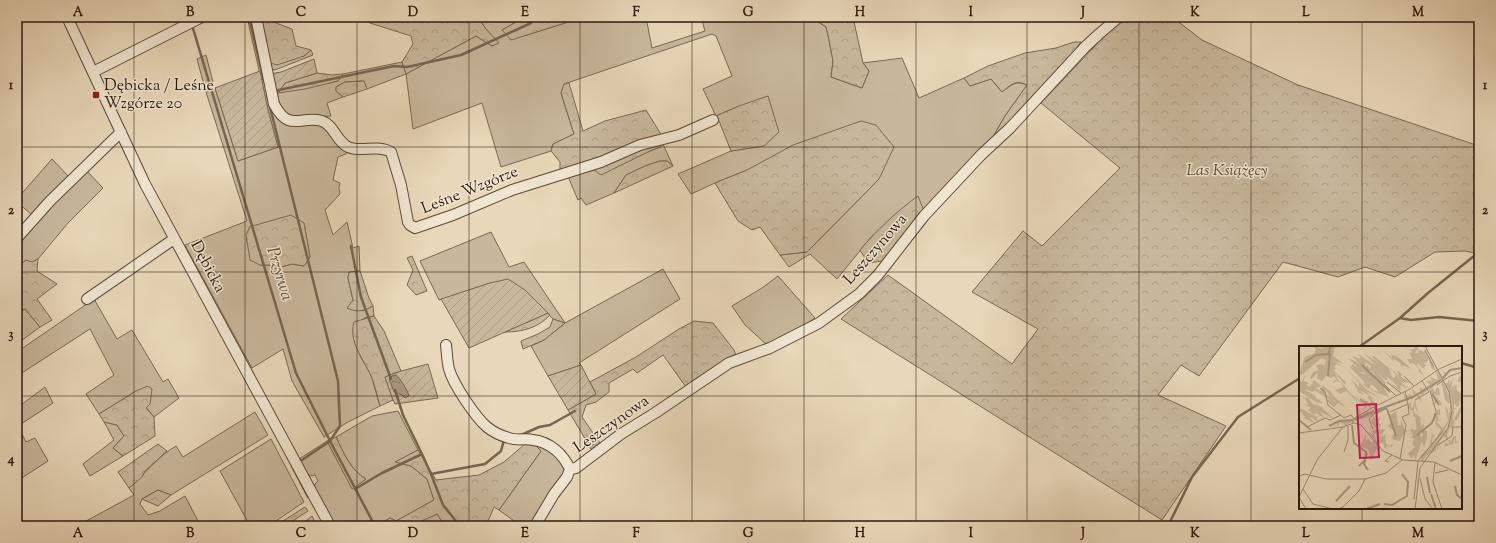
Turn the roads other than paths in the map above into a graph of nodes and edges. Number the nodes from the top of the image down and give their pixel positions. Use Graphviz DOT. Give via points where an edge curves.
graph roads {
  1 [pos="67,17"];
  2 [pos="256,17"];
  3 [pos="1119,17"];
  4 [pos="194,21"];
  5 [pos="93,72"];
  6 [pos="713,120"];
  7 [pos="121,132"];
  8 [pos="17,238"];
  9 [pos="174,239"];
  10 [pos="87,299"];
  11 [pos="446,345"];
  12 [pos="570,469"];
  13 [pos="330,526"];
  14 [pos="535,526"];
  1 -- 5 [label="street, Dębicka"];
  2 -- 6 [label="street, Leśne Wzgórze" via="274,104 280,114 295,121 316,120 325,123 348,147 383,149 391,152 408,222 415,228 439,221 512,190 601,162 640,145 678,135"];
  3 -- 12 [label="street, Leszczynowa" via="1098,34 1010,128 981,155 924,216 878,275 859,294 819,323 770,348 729,363 621,434 576,468"];
  4 -- 5 [label="street"];
  5 -- 7 [label="street, Dębicka"];
  7 -- 8 [label="street" via="50,201"];
  7 -- 9 [label="street, Dębicka"];
  9 -- 10 [label="street"];
  9 -- 13 [label="street, Dębicka"];
  11 -- 12 [label="street" via="449,369 454,380 488,428 510,439 544,443 566,460"];
  12 -- 14 [label="street"];
}
